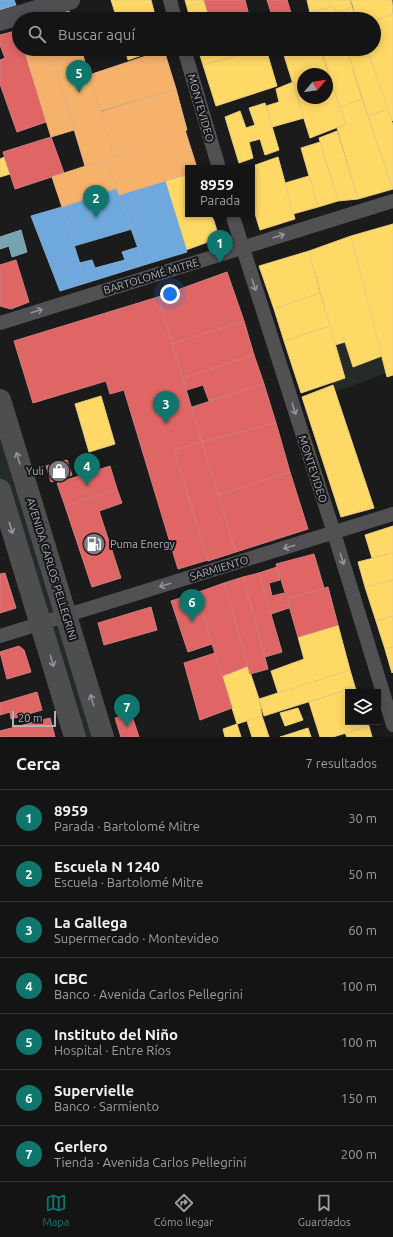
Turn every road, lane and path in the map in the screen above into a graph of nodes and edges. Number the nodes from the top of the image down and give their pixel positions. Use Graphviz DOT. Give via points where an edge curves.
graph roads {
  1 [pos="70,0"];
  2 [pos="170,0"];
  3 [pos="30,12"];
  4 [pos="173,12"];
  5 [pos="12,17"];
  6 [pos="0,21"];
  7 [pos="186,56"];
  8 [pos="217,165"];
  9 [pos="393,201"];
  10 [pos="233,217"];
  11 [pos="242,248"];
  12 [pos="0,323"];
  13 [pos="0,400"];
  14 [pos="0,490"];
  15 [pos="393,514"];
  16 [pos="334,533"];
  17 [pos="66,616"];
  18 [pos="40,624"];
  19 [pos="0,636"];
  20 [pos="393,725"];
  21 [pos="75,737"];
  22 [pos="103,737"];
  1 -- 3 [label="main road"];
  2 -- 4 [label="street"];
  5 -- 6 [label="main road"];
  7 -- 8 [label="street, MONTEVIDEO"];
  11 -- 9 [label="street, BARTOLOMÉ MITRE, one-way"];
  10 -- 11 [label="street, MONTEVIDEO"];
  12 -- 11 [label="street, BARTOLOMÉ MITRE, one-way"];
  11 -- 16 [label="street, MONTEVIDEO, one-way"];
  17 -- 13 [label="main road, AVENIDA CARLOS PELLEGRINI, one-way"];
  14 -- 18 [label="main road, one-way"];
  15 -- 16 [label="street, SARMIENTO"];
  16 -- 17 [label="street, SARMIENTO, one-way"];
  16 -- 20 [label="street, MONTEVIDEO, one-way"];
  17 -- 18 [label="street, SARMIENTO"];
  22 -- 17 [label="main road, AVENIDA CARLOS PELLEGRINI, one-way"];
  18 -- 19 [label="street, SARMIENTO"];
  18 -- 21 [label="main road, one-way"];
}
